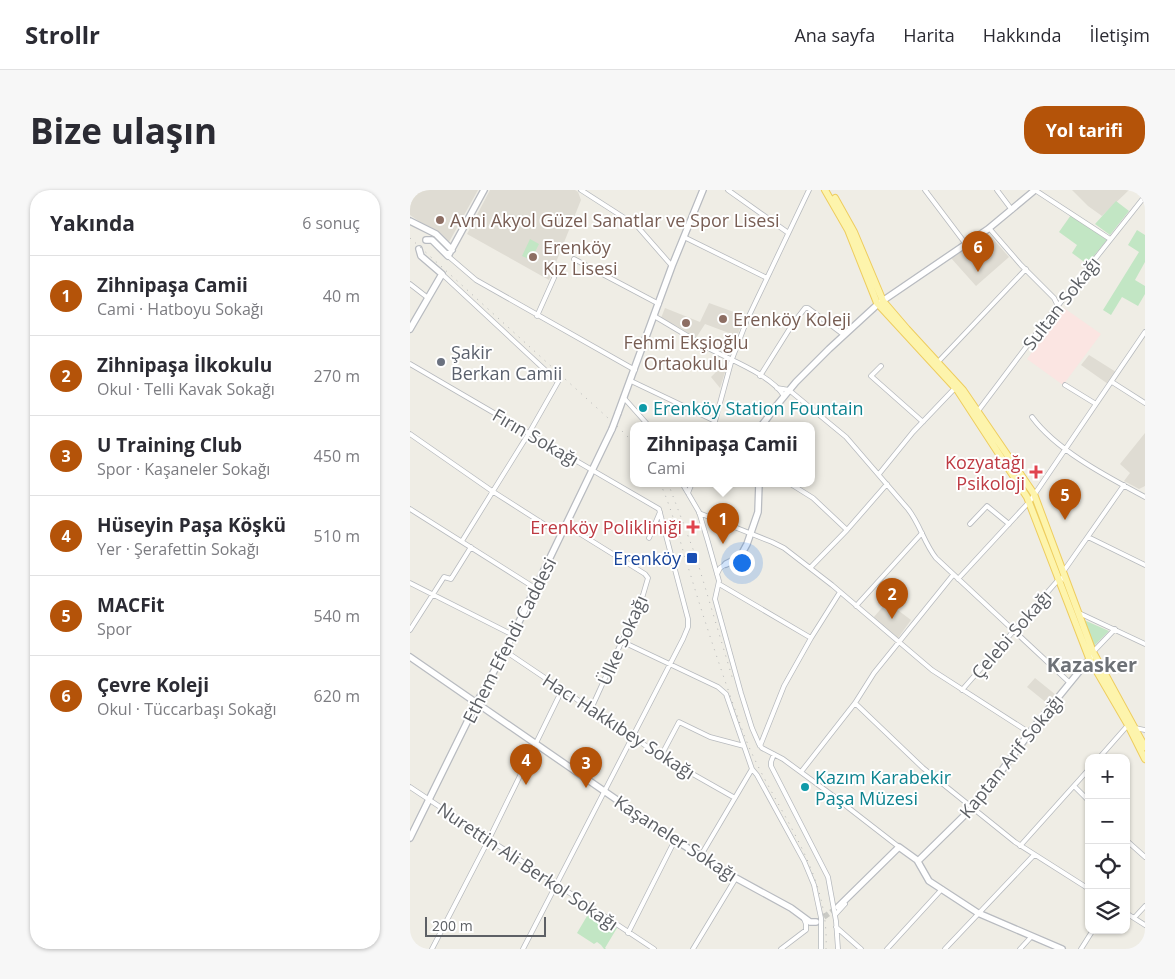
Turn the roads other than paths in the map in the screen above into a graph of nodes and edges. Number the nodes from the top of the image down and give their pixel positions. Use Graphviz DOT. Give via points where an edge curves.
graph roads {
  1 [pos="484,190"];
  2 [pos="581,190"];
  3 [pos="728,190"];
  4 [pos="808,190"];
  5 [pos="825,190"];
  6 [pos="830,190"];
  7 [pos="925,190"];
  8 [pos="998,190"];
  9 [pos="1035,190"];
  10 [pos="701,191"];
  11 [pos="1145,196"];
  12 [pos="1012,210"];
  13 [pos="410,221"];
  14 [pos="989,228"];
  15 [pos="787,232"];
  16 [pos="684,237"];
  17 [pos="1110,239"];
  18 [pos="426,240"];
  19 [pos="965,244"];
  20 [pos="418,249"];
  21 [pos="452,250"];
  22 [pos="448,256"];
  23 [pos="574,259"];
  24 [pos="672,266"];
  25 [pos="1026,269"];
  26 [pos="442,274"];
  27 [pos="554,278"];
  28 [pos="767,278"];
  29 [pos="410,284"];
  30 [pos="428,298"];
  31 [pos="1054,298"];
  32 [pos="1064,299"];
  33 [pos="880,302"];
  34 [pos="659,304"];
  35 [pos="1057,309"];
  36 [pos="537,316"];
  37 [pos="654,316"];
  38 [pos="410,329"];
  39 [pos="1145,332"];
  40 [pos="844,335"];
  41 [pos="732,359"];
  42 [pos="938,362"];
  43 [pos="410,364"];
  44 [pos="881,366"];
  45 [pos="634,370"];
  46 [pos="760,376"];
  47 [pos="630,381"];
  48 [pos="1112,382"];
  49 [pos="1065,385"];
  50 [pos="778,388"];
  51 [pos="955,388"];
  52 [pos="789,390"];
  53 [pos="784,396"];
  54 [pos="624,398"];
  55 [pos="1145,403"];
  56 [pos="1096,404"];
  57 [pos="978,411"];
  58 [pos="1032,417"];
  59 [pos="645,422"];
  60 [pos="712,422"];
  61 [pos="714,422"];
  62 [pos="764,422"];
  63 [pos="923,422"];
  64 [pos="529,433"];
  65 [pos="410,434"];
  66 [pos="1064,449"];
  67 [pos="593,470"];
  68 [pos="879,474"];
  69 [pos="887,484"];
  70 [pos="1124,485"];
  71 [pos="684,487"];
  72 [pos="690,487"];
  73 [pos="759,487"];
  74 [pos="795,487"];
  75 [pos="492,491"];
  76 [pos="688,493"];
  77 [pos="1034,494"];
  78 [pos="1145,497"];
  79 [pos="1030,500"];
  80 [pos="410,509"];
  81 [pos="660,512"];
  82 [pos="699,512"];
  83 [pos="970,524"];
  84 [pos="1009,524"];
  85 [pos="566,525"];
  86 [pos="847,530"];
  87 [pos="751,533"];
  88 [pos="922,533"];
  89 [pos="562,535"];
  90 [pos="1088,537"];
  91 [pos="649,538"];
  92 [pos="462,541"];
  93 [pos="471,547"];
  94 [pos="714,562"];
  95 [pos="726,564"];
  96 [pos="1145,565"];
  97 [pos="810,568"];
  98 [pos="1063,572"];
  99 [pos="717,574"];
  100 [pos="954,575"];
  101 [pos="958,579"];
  102 [pos="1059,579"];
  103 [pos="1066,582"];
  104 [pos="410,583"];
  105 [pos="719,584"];
  106 [pos="536,588"];
  107 [pos="840,592"];
  108 [pos="433,594"];
  109 [pos="856,606"];
  110 [pos="1077,612"];
  111 [pos="1115,629"];
  112 [pos="410,630"];
  113 [pos="1013,631"];
  114 [pos="513,635"];
  115 [pos="811,638"];
  116 [pos="621,641"];
  117 [pos="899,642"];
  118 [pos="1145,644"];
  119 [pos="505,651"];
  120 [pos="1092,652"];
  121 [pos="410,656"];
  122 [pos="1090,659"];
  123 [pos="670,664"];
  124 [pos="1070,683"];
  125 [pos="562,690"];
  126 [pos="962,690"];
  127 [pos="476,704"];
  128 [pos="855,704"];
  129 [pos="591,709"];
  130 [pos="1128,725"];
  131 [pos="1135,728"];
  132 [pos="1145,730"];
  133 [pos="1030,733"];
  134 [pos="633,738"];
  135 [pos="1143,738"];
  136 [pos="536,744"];
  137 [pos="744,746"];
  138 [pos="760,746"];
  139 [pos="1143,748"];
  140 [pos="774,754"];
  141 [pos="1103,754"];
  142 [pos="661,756"];
  143 [pos="1145,759"];
  144 [pos="752,769"];
  145 [pos="800,772"];
  146 [pos="1085,774"];
  147 [pos="1074,786"];
  148 [pos="410,787"];
  149 [pos="604,792"];
  150 [pos="428,798"];
  151 [pos="735,798"];
  152 [pos="1087,799"];
  153 [pos="973,807"];
  154 [pos="410,838"];
  155 [pos="489,838"];
  156 [pos="675,840"];
  157 [pos="1130,844"];
  158 [pos="1020,846"];
  159 [pos="899,847"];
  160 [pos="1034,855"];
  161 [pos="700,857"];
  162 [pos="1145,857"];
  163 [pos="918,861"];
  164 [pos="736,878"];
  165 [pos="866,880"];
  166 [pos="556,885"];
  167 [pos="1085,887"];
  168 [pos="942,890"];
  169 [pos="1145,906"];
  170 [pos="838,907"];
  171 [pos="978,913"];
  172 [pos="835,915"];
  173 [pos="1130,916"];
  174 [pos="803,918"];
  175 [pos="1134,918"];
  176 [pos="816,922"];
  177 [pos="1145,925"];
  178 [pos="836,927"];
  179 [pos="628,933"];
  180 [pos="1091,934"];
  181 [pos="1032,936"];
  182 [pos="432,949"];
  183 [pos="523,949"];
  184 [pos="654,949"];
  185 [pos="693,949"];
  186 [pos="781,949"];
  187 [pos="821,949"];
  188 [pos="838,949"];
  189 [pos="861,949"];
  190 [pos="887,949"];
  191 [pos="945,949"];
  192 [pos="1020,949"];
  193 [pos="1062,949"];
  194 [pos="1081,949"];
  1 -- 21 [label="street"];
  2 -- 24 [label="street" via="635,224"];
  3 -- 15 [label="street"];
  4 -- 15 [label="street"];
  5 -- 33 [label="main road"];
  6 -- 33 [label="main road" via="854,232"];
  7 -- 19 [label="street"];
  8 -- 12 [label="street"];
  9 -- 12 [label="street"];
  9 -- 17 [label="street"];
  10 -- 16 [label="street"];
  11 -- 17 [label="street, Sultan Sokağı"];
  12 -- 14 [label="street"];
  13 -- 21 [label="street" via="436,234"];
  14 -- 19 [label="street"];
  14 -- 25 [label="street"];
  15 -- 28 [label="street"];
  16 -- 24 [label="street"];
  16 -- 28 [label="street"];
  17 -- 32 [label="street, Sultan Sokağı"];
  18 -- 22 [label="street" via="432,240"];
  19 -- 33 [label="street"];
  20 -- 26 [label="street" via="421,256"];
  21 -- 22 [label="street"];
  22 -- 36 [label="street" via="476,280"];
  23 -- 34 [label="street"];
  24 -- 34 [label="street"];
  25 -- 31 [label="street"];
  25 -- 42 [label="street"];
  26 -- 30 [label="street"];
  26 -- 64 [label="street" via="558,381"];
  27 -- 36 [label="street"];
  28 -- 41 [label="street"];
  29 -- 30 [label="street"];
  30 -- 38 [label="street"];
  31 -- 32 [label="street"];
  31 -- 35 [label="street"];
  32 -- 35 [label="street, Sultan Sokağı"];
  33 -- 40 [label="street"];
  33 -- 42 [label="main road"];
  33 -- 51 [label="main road"];
  34 -- 37 [label="street"];
  35 -- 57 [label="street, Sultan Sokağı"];
  36 -- 45 [label="street"];
  37 -- 41 [label="street"];
  37 -- 45 [label="street"];
  39 -- 48 [label="street"];
  40 -- 46 [label="street" via="805,308"];
  40 -- 52 [label="street"];
  41 -- 46 [label="street"];
  41 -- 61 [label="street"];
  42 -- 57 [label="main road"];
  43 -- 64 [label="street, Fırın Sokağı"];
  44 -- 63 [label="street" via="871,376"];
  45 -- 47 [label="street"];
  46 -- 50 [label="street"];
  47 -- 54 [label="street"];
  47 -- 60 [label="street"];
  48 -- 55 [label="street"];
  48 -- 56 [label="street"];
  49 -- 56 [label="street"];
  50 -- 52 [label="street"];
  50 -- 53 [label="street"];
  51 -- 63 [label="street"];
  51 -- 79 [label="main road"];
  52 -- 53 [label="street"];
  52 -- 68 [label="street" via="842,434"];
  53 -- 62 [label="street"];
  54 -- 59 [label="street"];
  54 -- 67 [label="street, Ethem Efendi Caddesi, bridge"];
  56 -- 66 [label="street"];
  57 -- 77 [label="main road"];
  58 -- 66 [label="street"];
  63 -- 68 [label="street"];
  64 -- 67 [label="street, Fırın Sokağı"];
  64 -- 75 [label="street"];
  65 -- 75 [label="street"];
  66 -- 70 [label="street"];
  66 -- 77 [label="street"];
  67 -- 81 [label="street, Fırın Sokağı" via="654,505"];
  67 -- 85 [label="street, Ethem Efendi Caddesi"];
  68 -- 69 [label="street"];
  69 -- 86 [label="street"];
  69 -- 88 [label="street" via="910,511"];
  70 -- 78 [label="street"];
  70 -- 90 [label="street"];
  71 -- 76 [label="street"];
  72 -- 76 [label="street"];
  73 -- 87 [label="street" via="758,509"];
  74 -- 86 [label="street" via="813,498"];
  75 -- 89 [label="street"];
  75 -- 92 [label="street"];
  76 -- 82 [label="street"];
  77 -- 79 [label="street"];
  77 -- 98 [label="main road"];
  79 -- 84 [label="street"];
  79 -- 102 [label="main road"];
  80 -- 92 [label="street"];
  81 -- 91 [label="street"];
  81 -- 123 [label="street" via="688,622"];
  82 -- 87 [label="street"];
  82 -- 94 [label="street"];
  83 -- 84 [label="street" via="987,506"];
  84 -- 101 [label="street"];
  85 -- 89 [label="street, Ethem Efendi Caddesi"];
  85 -- 116 [label="street, Ülke Sokağı" via="647,576 643,595"];
  86 -- 97 [label="street"];
  87 -- 95 [label="street" via="742,556"];
  87 -- 97 [label="street" via="782,547"];
  88 -- 100 [label="street" via="934,556"];
  88 -- 109 [label="street"];
  89 -- 106 [label="street, Ethem Efendi Caddesi"];
  90 -- 96 [label="street"];
  90 -- 98 [label="street"];
  92 -- 93 [label="street"];
  93 -- 106 [label="street"];
  93 -- 108 [label="street" via="451,579 444,577"];
  94 -- 95 [label="street"];
  94 -- 99 [label="street"];
  95 -- 99 [label="street"];
  97 -- 107 [label="street"];
  98 -- 103 [label="main road"];
  99 -- 105 [label="street"];
  100 -- 101 [label="street"];
  100 -- 117 [label="street"];
  101 -- 113 [label="street"];
  102 -- 103 [label="street"];
  102 -- 113 [label="street, Çelebi Sokağı"];
  102 -- 122 [label="main road"];
  103 -- 110 [label="main road"];
  104 -- 108 [label="street"];
  105 -- 115 [label="street"];
  105 -- 138 [label="street" via="715,600 743,701"];
  106 -- 114 [label="street, Ethem Efendi Caddesi"];
  107 -- 109 [label="street"];
  107 -- 115 [label="street"];
  108 -- 112 [label="street"];
  108 -- 114 [label="street"];
  109 -- 117 [label="street"];
  110 -- 111 [label="street"];
  110 -- 120 [label="main road"];
  111 -- 118 [label="street"];
  111 -- 120 [label="street"];
  113 -- 124 [label="street"];
  113 -- 126 [label="street, Çelebi Sokağı"];
  114 -- 119 [label="street, Ethem Efendi Caddesi"];
  115 -- 138 [label="street" via="782,690"];
  116 -- 123 [label="street"];
  116 -- 129 [label="street, Ülke Sokağı"];
  117 -- 126 [label="street"];
  117 -- 128 [label="street"];
  119 -- 125 [label="street, Hacı Hakkıbey Sokağı"];
  119 -- 127 [label="street, Ethem Efendi Caddesi"];
  120 -- 122 [label="street, Kaptan Arif Sokağı"];
  120 -- 131 [label="main road"];
  121 -- 127 [label="street, Kaşaneler Sokağı"];
  122 -- 124 [label="street, Kaptan Arif Sokağı"];
  122 -- 130 [label="main road"];
  123 -- 134 [label="street"];
  123 -- 137 [label="street" via="725,693"];
  124 -- 133 [label="street, Kaptan Arif Sokağı"];
  125 -- 129 [label="street, Hacı Hakkıbey Sokağı"];
  125 -- 136 [label="street"];
  126 -- 133 [label="street"];
  127 -- 136 [label="street, Kaşaneler Sokağı"];
  127 -- 150 [label="street, Ethem Efendi Caddesi"];
  128 -- 145 [label="street"];
  128 -- 153 [label="street" via="923,768"];
  129 -- 134 [label="street, Hacı Hakkıbey Sokağı"];
  130 -- 139 [label="main road"];
  130 -- 141 [label="street"];
  131 -- 132 [label="street"];
  131 -- 135 [label="main road"];
  133 -- 153 [label="street, Kaptan Arif Sokağı"];
  134 -- 142 [label="street, Hacı Hakkıbey Sokağı"];
  134 -- 149 [label="street"];
  135 -- 139 [label="main road"];
  136 -- 149 [label="street, Kaşaneler Sokağı"];
  136 -- 155 [label="street"];
  137 -- 142 [label="street" via="710,737 679,722"];
  137 -- 144 [label="street"];
  138 -- 140 [label="street"];
  139 -- 143 [label="main road"];
  140 -- 145 [label="street"];
  140 -- 172 [label="street" via="771,766 828,877"];
  142 -- 151 [label="street, Hacı Hakkıbey Sokağı"];
  144 -- 151 [label="street"];
  144 -- 187 [label="street" via="814,885 821,918"];
  145 -- 159 [label="street"];
  146 -- 147 [label="street"];
  147 -- 152 [label="street"];
  147 -- 158 [label="street"];
  148 -- 150 [label="street, Nurettin Ali Berkol Sokağı"];
  149 -- 156 [label="street, Kaşaneler Sokağı"];
  149 -- 166 [label="street"];
  150 -- 154 [label="street, Ethem Efendi Caddesi"];
  150 -- 155 [label="street, Nurettin Ali Berkol Sokağı"];
  151 -- 161 [label="street"];
  153 -- 158 [label="street"];
  153 -- 163 [label="street, Kaptan Arif Sokağı"];
  155 -- 166 [label="street, Nurettin Ali Berkol Sokağı"];
  155 -- 182 [label="street"];
  156 -- 161 [label="street, Kaşaneler Sokağı"];
  156 -- 179 [label="street"];
  157 -- 162 [label="street"];
  158 -- 160 [label="street"];
  159 -- 163 [label="street"];
  159 -- 165 [label="street"];
  160 -- 167 [label="street"];
  160 -- 171 [label="street"];
  161 -- 164 [label="street, Kaşaneler Sokağı"];
  163 -- 168 [label="street" via="929,880"];
  164 -- 174 [label="street, Kaşaneler Sokağı"];
  164 -- 185 [label="street"];
  165 -- 170 [label="street"];
  165 -- 172 [label="street"];
  166 -- 179 [label="street, Nurettin Ali Berkol Sokağı"];
  166 -- 183 [label="street"];
  168 -- 171 [label="street"];
  168 -- 190 [label="street"];
  169 -- 175 [label="street"];
  171 -- 181 [label="street"];
  171 -- 191 [label="street"];
  172 -- 178 [label="street"];
  173 -- 175 [label="street"];
  174 -- 176 [label="street, Kaşaneler Sokağı"];
  174 -- 186 [label="street" via="806,930"];
  175 -- 177 [label="street"];
  178 -- 188 [label="street"];
  178 -- 189 [label="street"];
  179 -- 184 [label="street, Nurettin Ali Berkol Sokağı"];
  180 -- 194 [label="street"];
  181 -- 192 [label="street"];
  181 -- 193 [label="street"];
}
